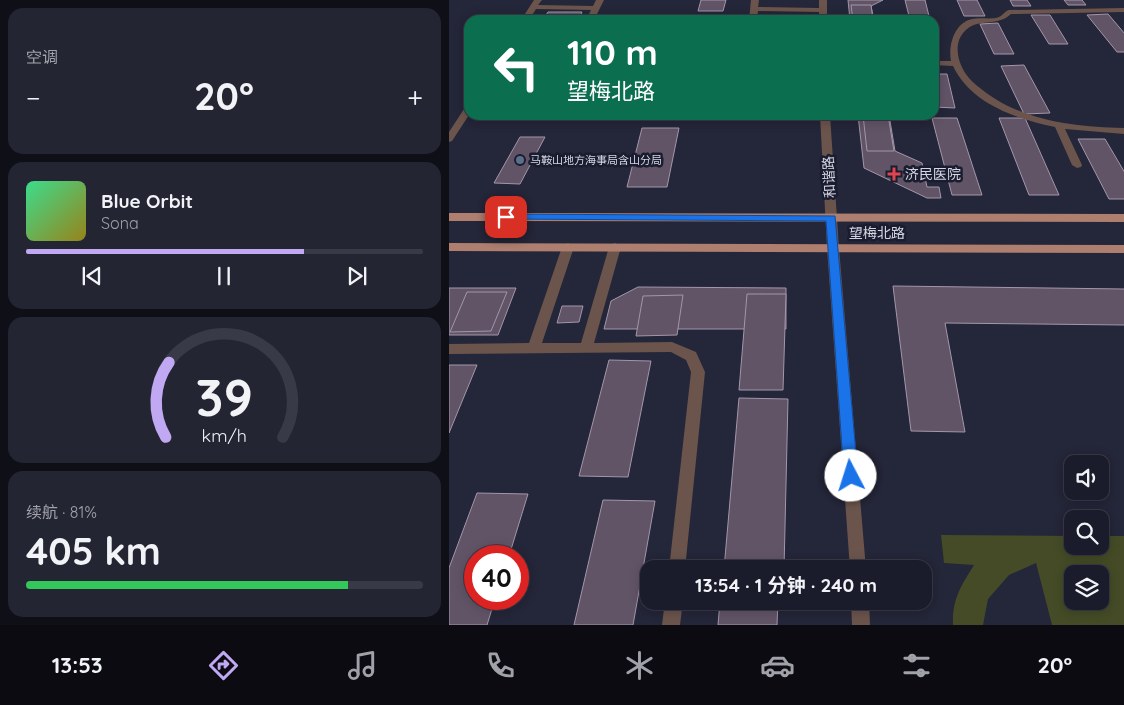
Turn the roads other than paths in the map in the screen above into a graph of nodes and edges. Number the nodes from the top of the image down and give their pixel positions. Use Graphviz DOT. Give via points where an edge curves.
graph roads {
  1 [pos="538,0"];
  2 [pos="600,0"];
  3 [pos="755,0"];
  4 [pos="823,0"];
  5 [pos="534,7"];
  6 [pos="595,8"];
  7 [pos="754,9"];
  8 [pos="823,10"];
  9 [pos="1124,10"];
  10 [pos="528,15"];
  11 [pos="592,15"];
  12 [pos="753,15"];
  13 [pos="823,15"];
  14 [pos="939,63"];
  15 [pos="955,64"];
  16 [pos="464,116"];
  17 [pos="825,120"];
  18 [pos="1058,124"];
  19 [pos="1124,130"];
  20 [pos="449,139"];
  21 [pos="1077,165"];
  22 [pos="449,217"];
  23 [pos="831,218"];
  24 [pos="1124,218"];
  25 [pos="449,247"];
  26 [pos="568,247"];
  27 [pos="615,247"];
  28 [pos="833,248"];
  29 [pos="1124,249"];
  30 [pos="533,348"];
  31 [pos="586,348"];
  32 [pos="449,349"];
  33 [pos="678,560"];
  34 [pos="857,560"];
  35 [pos="673,610"];
  36 [pos="860,610"];
  37 [pos="671,625"];
  38 [pos="861,625"];
  1 -- 5 [label="street"];
  2 -- 6 [label="street"];
  3 -- 7 [label="street"];
  4 -- 8 [label="street"];
  5 -- 6 [label="street"];
  5 -- 10 [label="street"];
  6 -- 11 [label="street"];
  7 -- 8 [label="street"];
  7 -- 12 [label="street"];
  8 -- 13 [label="street"];
  9 -- 15 [label="street" via="1009,12 1001,19 972,21 956,36 953,47"];
  14 -- 15 [label="street"];
  15 -- 18 [label="street" via="978,92 1000,105"];
  16 -- 20 [label="street"];
  17 -- 23 [label="street, 和谐路"];
  18 -- 19 [label="street"];
  18 -- 21 [label="street"];
  22 -- 23 [label="main road, 望梅北路"];
  23 -- 24 [label="main road, 望梅北路"];
  23 -- 28 [label="street, 和谐路"];
  25 -- 26 [label="main road, 望梅北路"];
  26 -- 27 [label="main road, 望梅北路"];
  26 -- 30 [label="street"];
  27 -- 28 [label="main road, 望梅北路"];
  27 -- 31 [label="street"];
  28 -- 29 [label="main road, 望梅北路"];
  28 -- 34 [label="street, 和谐路"];
  30 -- 31 [label="street"];
  30 -- 32 [label="street"];
  31 -- 33 [label="street" via="672,347 691,356 698,372"];
  35 -- 37 [label="street"];
  36 -- 38 [label="street"];
}
